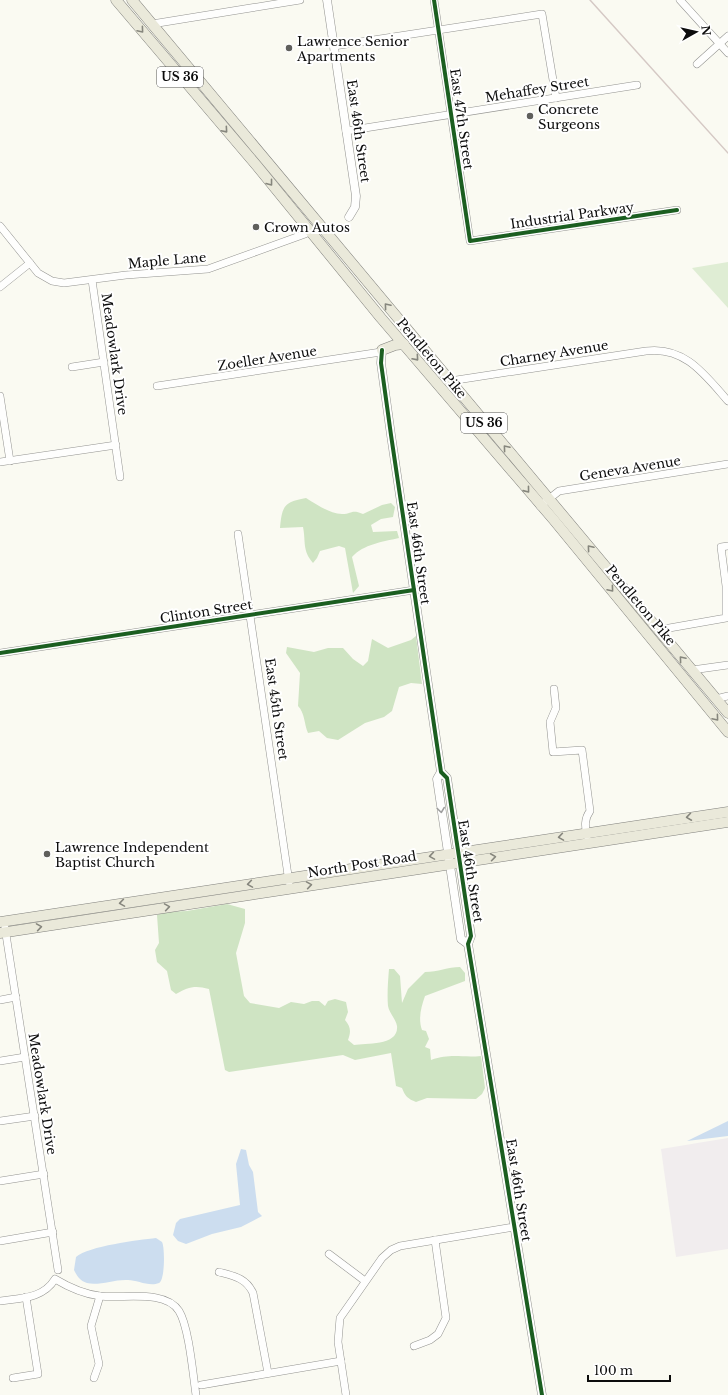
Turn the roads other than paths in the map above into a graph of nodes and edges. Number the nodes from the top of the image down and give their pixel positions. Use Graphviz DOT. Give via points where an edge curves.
graph roads {
  1 [pos="116,0"];
  2 [pos="132,0"];
  3 [pos="300,0"];
  4 [pos="327,0"];
  5 [pos="434,0"];
  6 [pos="680,0"];
  7 [pos="244,4"];
  8 [pos="152,24"];
  9 [pos="439,29"];
  10 [pos="728,36"];
  11 [pos="720,44"];
  12 [pos="334,46"];
  13 [pos="728,53"];
  14 [pos="697,64"];
  15 [pos="637,85"];
  16 [pos="556,98"];
  17 [pos="451,115"];
  18 [pos="346,131"];
  19 [pos="677,210"];
  20 [pos="349,217"];
  21 [pos="0,226"];
  22 [pos="310,231"];
  23 [pos="470,240"];
  24 [pos="30,263"];
  25 [pos="92,280"];
  26 [pos="0,286"];
  27 [pos="390,329"];
  28 [pos="404,344"];
  29 [pos="382,351"];
  30 [pos="104,362"];
  31 [pos="72,367"];
  32 [pos="450,381"];
  33 [pos="157,386"];
  34 [pos="0,396"];
  35 [pos="728,401"];
  36 [pos="116,445"];
  37 [pos="10,460"];
  38 [pos="0,462"];
  39 [pos="728,464"];
  40 [pos="120,477"];
  41 [pos="549,499"];
  42 [pos="540,506"];
  43 [pos="238,534"];
  44 [pos="728,546"];
  45 [pos="727,586"];
  46 [pos="414,590"];
  47 [pos="251,614"];
  48 [pos="658,630"];
  49 [pos="0,653"];
  50 [pos="728,665"];
  51 [pos="692,670"];
  52 [pos="554,689"];
  53 [pos="728,696"];
  54 [pos="716,699"];
  55 [pos="728,713"];
  56 [pos="728,732"];
  57 [pos="728,812"];
  58 [pos="728,822"];
  59 [pos="588,838"];
  60 [pos="454,858"];
  61 [pos="289,878"];
  62 [pos="290,888"];
  63 [pos="2,922"];
  64 [pos="3,933"];
  65 [pos="16,997"];
  66 [pos="0,1000"];
  67 [pos="25,1057"];
  68 [pos="0,1061"];
  69 [pos="34,1116"];
  70 [pos="0,1121"];
  71 [pos="44,1174"];
  72 [pos="0,1181"];
  73 [pos="514,1227"];
  74 [pos="53,1232"];
  75 [pos="435,1240"];
  76 [pos="0,1241"];
  77 [pos="329,1254"];
  78 [pos="58,1270"];
  79 [pos="219,1272"];
  80 [pos="366,1281"];
  81 [pos="100,1296"];
  82 [pos="26,1297"];
  83 [pos="0,1301"];
  84 [pos="414,1346"];
  85 [pos="341,1361"];
  86 [pos="268,1373"];
  87 [pos="13,1378"];
  88 [pos="94,1378"];
  89 [pos="201,1385"];
  90 [pos="196,1395"];
  91 [pos="346,1395"];
  92 [pos="542,1395"];
  1 -- 22 [label="main road, Pendleton Pike / US 36, one-way"];
  2 -- 8 [label="main road, Pendleton Pike / US 36"];
  3 -- 7 [label="street"];
  4 -- 12 [label="street, East 46th Street"];
  5 -- 9 [label="street, East 47th Street"];
  6 -- 11 [label="street"];
  7 -- 8 [label="street"];
  32 -- 8 [label="main road, Pendleton Pike / US 36, one-way"];
  9 -- 12 [label="street"];
  9 -- 16 [label="street" via="542,14"];
  9 -- 17 [label="street, East 47th Street"];
  10 -- 11 [label="street"];
  11 -- 13 [label="street"];
  11 -- 14 [label="street"];
  12 -- 18 [label="street, East 46th Street"];
  15 -- 16 [label="street, Mehaffey Street"];
  16 -- 17 [label="street, Mehaffey Street"];
  17 -- 18 [label="street, Mehaffey Street"];
  17 -- 23 [label="street, East 47th Street"];
  18 -- 20 [label="street, East 46th Street" via="356,196 355,207"];
  19 -- 23 [label="street, Industrial Parkway"];
  21 -- 24 [label="street, Meadowlark Drive"];
  22 -- 25 [label="street, Maple Lane" via="208,269"];
  22 -- 27 [label="main road, Pendleton Pike / US 36"];
  24 -- 25 [label="street, Meadowlark Drive" via="38,273 54,282"];
  24 -- 26 [label="street"];
  25 -- 30 [label="street, Meadowlark Drive"];
  27 -- 28 [label="main road, Pendleton Pike / US 36"];
  27 -- 29 [label="main road"];
  28 -- 29 [label="main road"];
  28 -- 42 [label="main road, Pendleton Pike / US 36, one-way"];
  29 -- 33 [label="street, Zoeller Avenue"];
  29 -- 46 [label="street, East 46th Street"];
  30 -- 31 [label="street"];
  30 -- 36 [label="street, Meadowlark Drive"];
  32 -- 35 [label="street, Charney Avenue" via="648,350 662,350 678,354 696,365"];
  41 -- 32 [label="main road, Pendleton Pike / US 36, one-way"];
  34 -- 37 [label="street"];
  36 -- 37 [label="street"];
  36 -- 40 [label="street, Meadowlark Drive"];
  37 -- 38 [label="street"];
  39 -- 41 [label="street, Geneva Avenue" via="559,491"];
  41 -- 42 [label="street, Geneva Avenue"];
  48 -- 41 [label="main road, Pendleton Pike / US 36, one-way"];
  42 -- 56 [label="main road, Pendleton Pike / US 36, one-way"];
  43 -- 47 [label="street, East 45th Street"];
  44 -- 45 [label="street" via="721,547"];
  45 -- 48 [label="street" via="726,618"];
  46 -- 47 [label="street, Clinton Street"];
  46 -- 60 [label="street, East 46th Street" via="441,772 446,778"];
  47 -- 49 [label="street, Clinton Street"];
  47 -- 61 [label="street, East 45th Street"];
  51 -- 48 [label="main road, Pendleton Pike / US 36, one-way"];
  50 -- 51 [label="street"];
  51 -- 54 [label="main road, Pendleton Pike / US 36"];
  52 -- 59 [label="street" via="556,708 550,722 553,752 582,750 590,811 586,816"];
  53 -- 54 [label="street"];
  54 -- 55 [label="main road, Pendleton Pike / US 36"];
  57 -- 59 [label="main road, North Post Road, one-way"];
  58 -- 59 [label="main road, North Post Road"];
  59 -- 60 [label="main road, North Post Road"];
  60 -- 61 [label="main road, North Post Road, one-way"];
  62 -- 60 [label="main road, North Post Road, one-way"];
  60 -- 73 [label="street, East 46th Street" via="461,939 468,944"];
  61 -- 62 [label="street, East 45th Street"];
  61 -- 63 [label="main road, North Post Road, one-way"];
  64 -- 62 [label="main road, North Post Road, one-way"];
  63 -- 64 [label="street, Meadowlark Drive"];
  64 -- 65 [label="street, Meadowlark Drive"];
  65 -- 66 [label="street"];
  65 -- 67 [label="street, Meadowlark Drive"];
  67 -- 68 [label="street"];
  67 -- 69 [label="street, Meadowlark Drive"];
  69 -- 70 [label="street"];
  69 -- 71 [label="street, Meadowlark Drive"];
  71 -- 72 [label="street"];
  71 -- 74 [label="street, Meadowlark Drive"];
  73 -- 75 [label="street"];
  73 -- 92 [label="street, East 46th Street"];
  74 -- 76 [label="street"];
  74 -- 78 [label="street, Meadowlark Drive"];
  75 -- 80 [label="street" via="391,1250"];
  75 -- 84 [label="street" via="446,1318 438,1334"];
  77 -- 80 [label="street"];
  79 -- 86 [label="street" via="240,1278 248,1284 253,1293"];
  80 -- 85 [label="street" via="340,1318 337,1337"];
  81 -- 82 [label="street" via="81,1293 55,1279 43,1292"];
  81 -- 88 [label="street" via="91,1326 99,1364"];
  81 -- 90 [label="street" via="154,1298 172,1303 179,1311 184,1326"];
  82 -- 83 [label="street"];
  82 -- 87 [label="street" via="38,1374"];
  85 -- 86 [label="street"];
  85 -- 91 [label="street"];
  86 -- 89 [label="street"];
}
